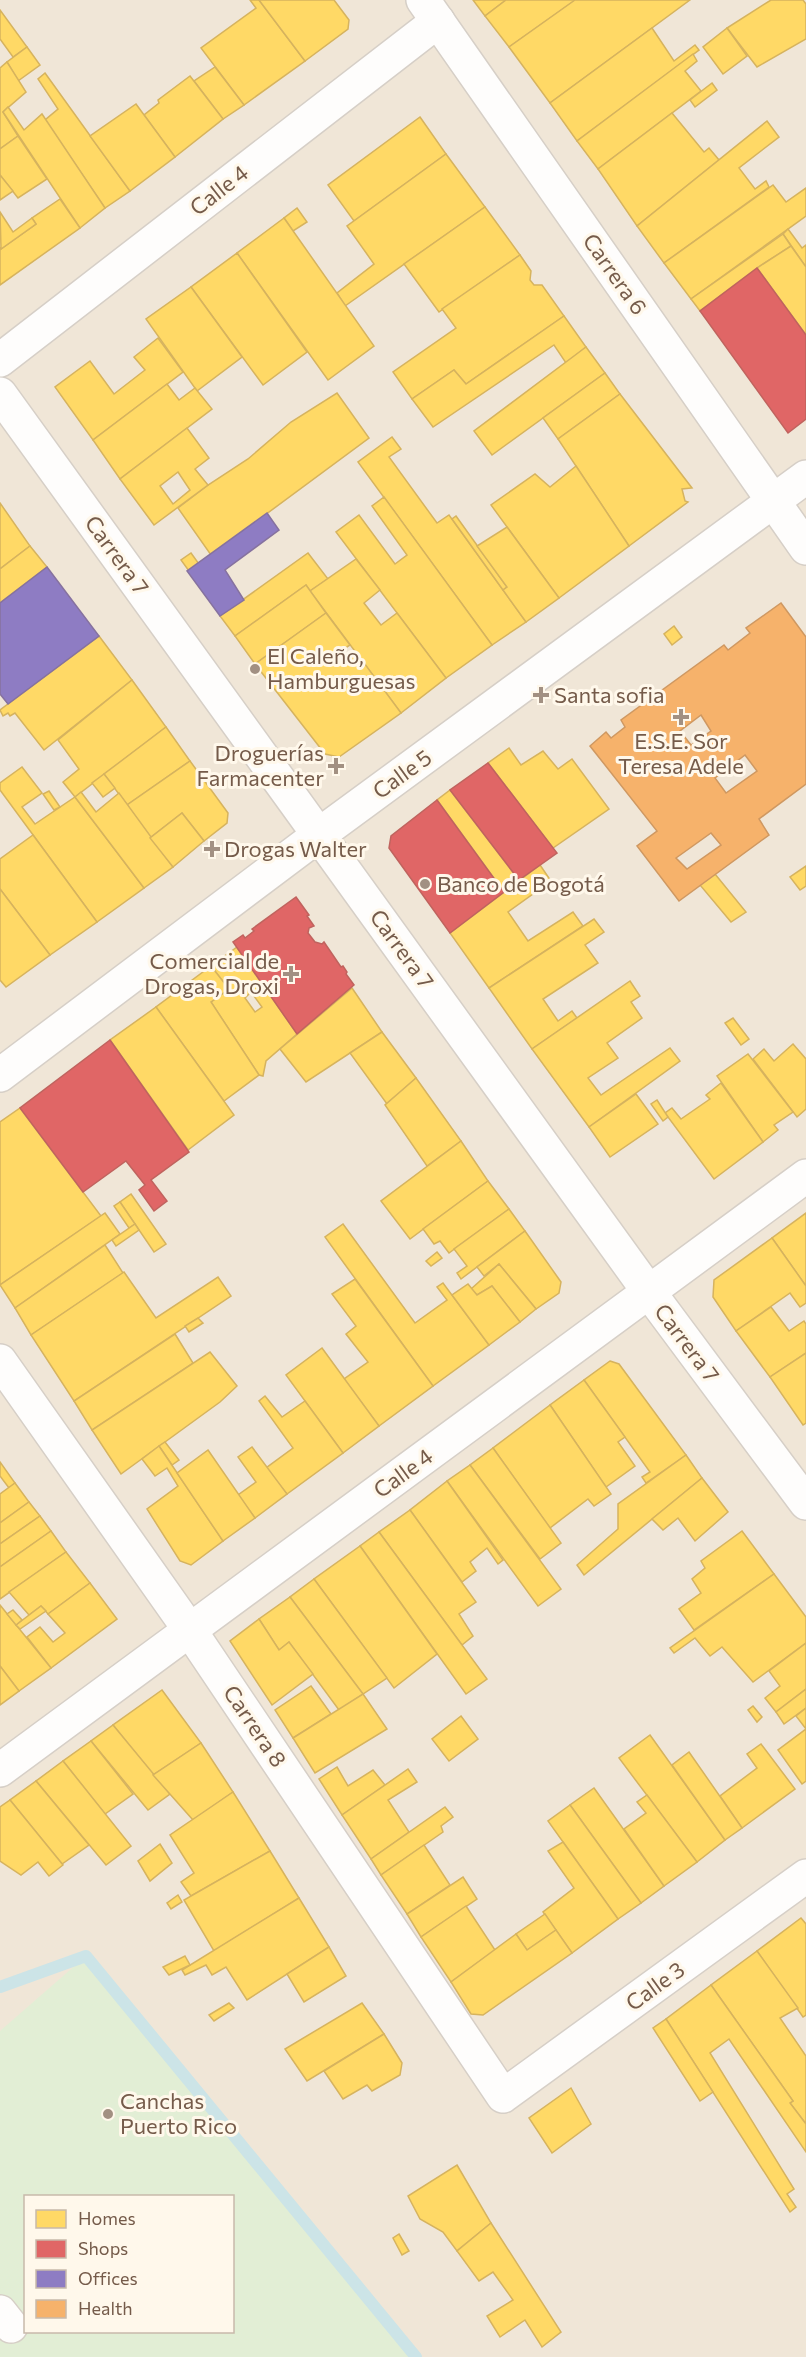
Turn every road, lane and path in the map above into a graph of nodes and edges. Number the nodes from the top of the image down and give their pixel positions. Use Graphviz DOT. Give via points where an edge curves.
graph roads {
  1 [pos="431,10"];
  2 [pos="0,360"];
  3 [pos="0,394"];
  4 [pos="806,477"];
  5 [pos="774,501"];
  6 [pos="806,548"];
  7 [pos="320,834"];
  8 [pos="0,1075"];
  9 [pos="806,1176"];
  10 [pos="649,1292"];
  11 [pos="0,1361"];
  12 [pos="806,1503"];
  13 [pos="189,1629"];
  14 [pos="0,1770"];
  15 [pos="806,1876"];
  16 [pos="503,2096"];
  1 -- 2 [label="street, Calle 4"];
  1 -- 5 [label="street, Carrera 6"];
  3 -- 7 [label="street, Carrera 7"];
  4 -- 5 [label="street, Calle 5"];
  5 -- 6 [label="street, Carrera 6"];
  5 -- 7 [label="street, Calle 5"];
  7 -- 8 [label="street, Calle 5"];
  7 -- 10 [label="street, Carrera 7"];
  9 -- 10 [label="street, Calle 4"];
  10 -- 12 [label="street, Carrera 7"];
  10 -- 13 [label="street, Calle 4"];
  11 -- 13 [label="street, Carrera 8"];
  13 -- 14 [label="street, Calle 4"];
  13 -- 16 [label="street, Carrera 8"];
  15 -- 16 [label="street, Calle 3"];
}
